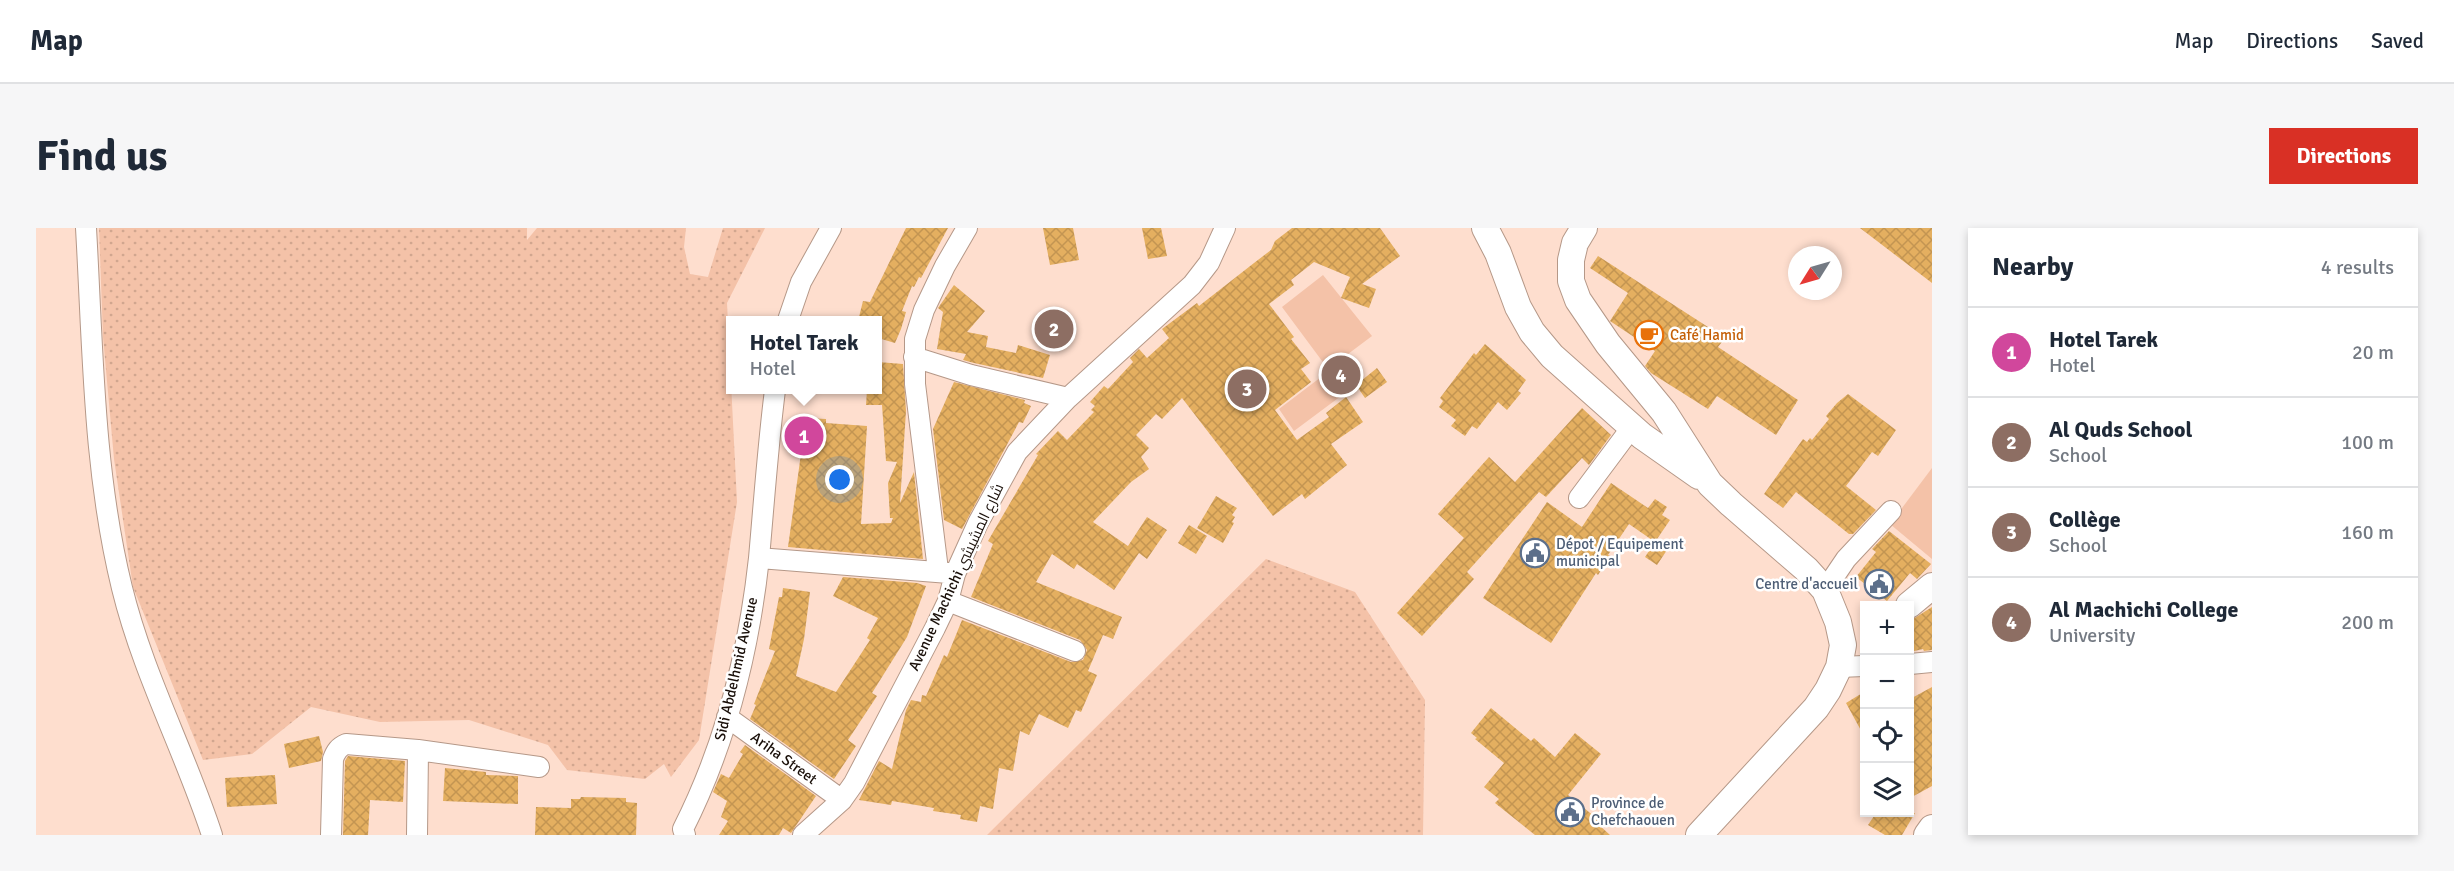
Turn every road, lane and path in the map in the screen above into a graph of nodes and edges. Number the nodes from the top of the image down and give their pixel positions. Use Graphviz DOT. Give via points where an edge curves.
graph roads {
  1 [pos="86,228"];
  2 [pos="831,228"];
  3 [pos="967,228"];
  4 [pos="1225,228"];
  5 [pos="1485,228"];
  6 [pos="1584,228"];
  7 [pos="790,316"];
  8 [pos="915,357"];
  9 [pos="775,394"];
  10 [pos="1068,398"];
  11 [pos="1664,412"];
  12 [pos="1639,433"];
  13 [pos="1710,484"];
  14 [pos="1579,498"];
  15 [pos="1891,511"];
  16 [pos="759,558"];
  17 [pos="946,572"];
  18 [pos="1932,586"];
  19 [pos="1825,590"];
  20 [pos="948,601"];
  21 [pos="1914,602"];
  22 [pos="1849,649"];
  23 [pos="1075,651"];
  24 [pos="1860,661"];
  25 [pos="1932,662"];
  26 [pos="1914,664"];
  27 [pos="727,717"];
  28 [pos="418,750"];
  29 [pos="539,767"];
  30 [pos="842,800"];
  31 [pos="1932,828"];
  32 [pos="681,833"];
  33 [pos="212,835"];
  34 [pos="331,835"];
  35 [pos="417,835"];
  36 [pos="803,835"];
  37 [pos="1699,835"];
  38 [pos="1927,835"];
  1 -- 33 [label="street" via="98,444 112,544 138,642"];
  2 -- 7 [label="street" via="801,282"];
  3 -- 8 [label="street" via="924,310 915,339"];
  4 -- 10 [label="street, Avenue Machichi شارع المشيشي" via="1209,262 1192,285"];
  5 -- 12 [label="street" via="1532,333 1552,356"];
  6 -- 11 [label="street" via="1571,260 1571,281 1578,300 1608,345"];
  8 -- 10 [label="street"];
  8 -- 17 [label="street" via="915,384"];
  9 -- 16 [label="street, Sidi Abdelhmid Avenue"];
  10 -- 17 [label="street, Avenue Machichi شارع المشيشي" via="1017,452"];
  11 -- 12 [label="street" via="1659,434"];
  11 -- 13 [label="street"];
  12 -- 13 [label="street"];
  12 -- 14 [label="street"];
  13 -- 19 [label="street"];
  15 -- 19 [label="street" via="1846,559"];
  16 -- 17 [label="street"];
  16 -- 27 [label="street, Sidi Abdelhmid Avenue" via="746,638"];
  17 -- 20 [label="street, Avenue Machichi شارع المشيشي"];
  18 -- 21 [label="street"];
  19 -- 22 [label="street"];
  20 -- 23 [label="street"];
  20 -- 30 [label="street, Avenue Machichi شارع المشيشي" via="906,687"];
  22 -- 24 [label="street"];
  22 -- 37 [label="street" via="1816,708"];
  25 -- 26 [label="street"];
  27 -- 30 [label="street, Ariha Street"];
  27 -- 32 [label="street, Sidi Abdelhmid Avenue" via="709,773"];
  28 -- 29 [label="street"];
  28 -- 34 [label="street" via="341,746 333,759"];
  28 -- 35 [label="street"];
  30 -- 36 [label="street, Avenue Machichi شارع المشيشي"];
  31 -- 38 [label="street"];
}
